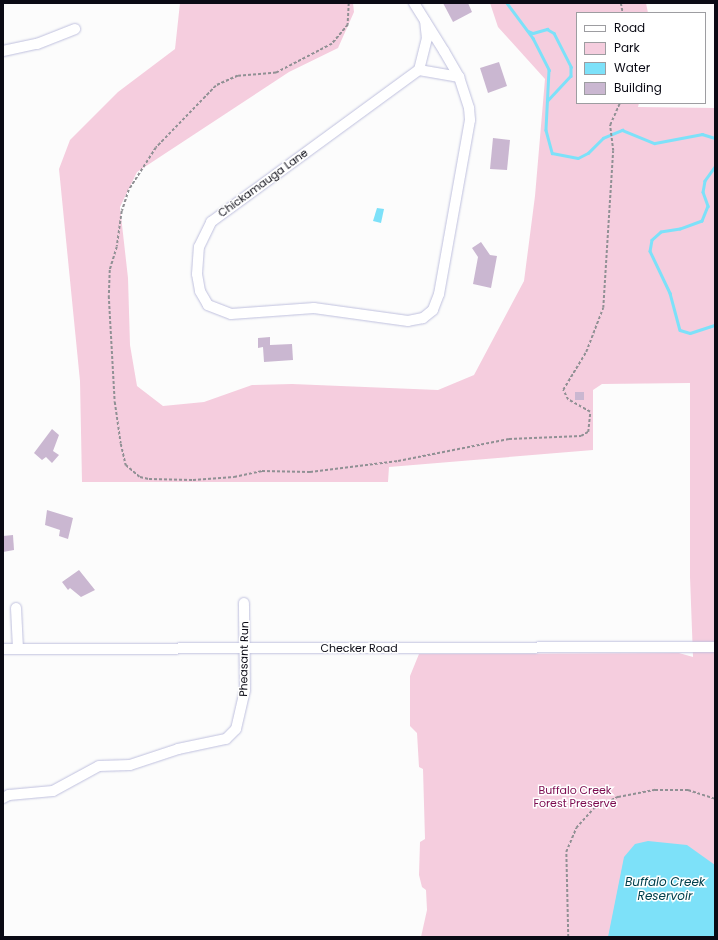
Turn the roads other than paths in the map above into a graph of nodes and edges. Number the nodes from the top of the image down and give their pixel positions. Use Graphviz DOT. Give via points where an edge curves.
graph roads {
  1 [pos="414,3"];
  2 [pos="425,21"];
  3 [pos="75,28"];
  4 [pos="3,51"];
  5 [pos="419,70"];
  6 [pos="459,77"];
  7 [pos="244,603"];
  8 [pos="16,608"];
  9 [pos="715,647"];
  10 [pos="245,648"];
  11 [pos="3,649"];
  12 [pos="18,649"];
  13 [pos="3,798"];
  1 -- 2 [label="street, Chickamauga Lane"];
  2 -- 5 [label="street, Chickamauga Lane" via="427,39"];
  2 -- 6 [label="street, Chickamauga Lane"];
  3 -- 4 [label="street" via="37,44"];
  5 -- 6 [label="street"];
  5 -- 6 [label="street, Chickamauga Lane" via="210,222 199,247 197,274 200,291 208,305 222,313 231,314 314,308 408,321 430,314 439,294 470,132 470,108"];
  7 -- 10 [label="street, Pheasant Run"];
  8 -- 12 [label="street"];
  9 -- 10 [label="street, Checker Road"];
  10 -- 12 [label="street, Checker Road"];
  10 -- 13 [label="street, Pheasant Run" via="242,711 236,729 226,739 178,749 130,765 99,766 53,792 9,795"];
  11 -- 12 [label="street, Checker Road"];
}
